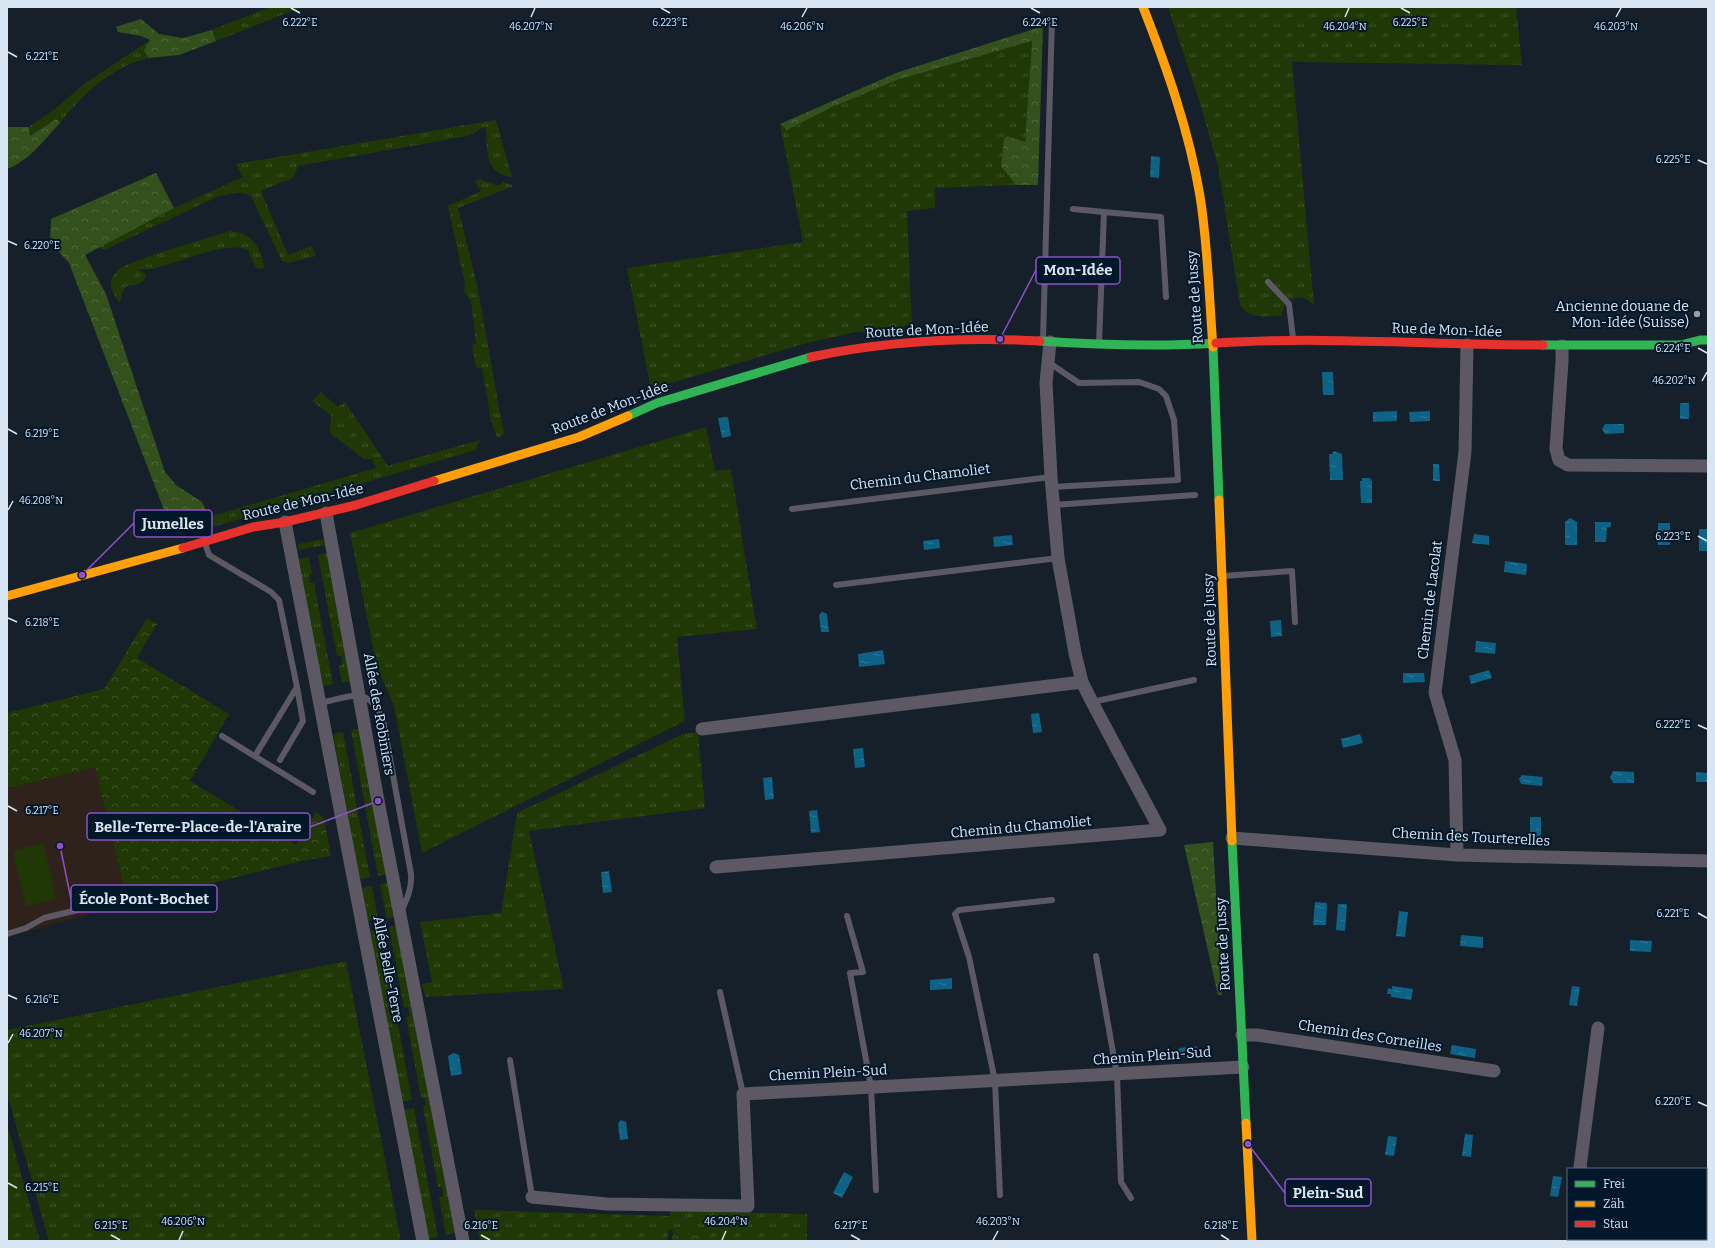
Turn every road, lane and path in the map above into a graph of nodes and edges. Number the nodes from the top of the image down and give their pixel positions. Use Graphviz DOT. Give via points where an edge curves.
graph roads {
  1 [pos="1142,7"];
  2 [pos="1052,19"];
  3 [pos="1073,209"];
  4 [pos="1104,212"];
  5 [pos="1268,282"];
  6 [pos="1166,297"];
  7 [pos="1293,340"];
  8 [pos="1708,340"];
  9 [pos="1046,342"];
  10 [pos="1213,343"];
  11 [pos="1467,345"];
  12 [pos="1681,345"];
  13 [pos="1099,346"];
  14 [pos="1562,346"];
  15 [pos="1699,350"];
  16 [pos="1048,362"];
  17 [pos="1708,466"];
  18 [pos="1051,482"];
  19 [pos="1195,495"];
  20 [pos="1053,505"];
  21 [pos="792,509"];
  22 [pos="326,513"];
  23 [pos="285,522"];
  24 [pos="205,541"];
  25 [pos="1058,558"];
  26 [pos="1222,576"];
  27 [pos="836,585"];
  28 [pos="7,596"];
  29 [pos="1296,622"];
  30 [pos="1194,680"];
  31 [pos="1082,682"];
  32 [pos="297,687"];
  33 [pos="359,695"];
  34 [pos="1092,702"];
  35 [pos="320,703"];
  36 [pos="702,729"];
  37 [pos="222,736"];
  38 [pos="255,756"];
  39 [pos="280,760"];
  40 [pos="313,792"];
  41 [pos="1232,838"];
  42 [pos="1457,855"];
  43 [pos="1708,861"];
  44 [pos="716,867"];
  45 [pos="1052,900"];
  46 [pos="86,908"];
  47 [pos="847,916"];
  48 [pos="401,917"];
  49 [pos="7,934"];
  50 [pos="1096,956"];
  51 [pos="720,992"];
  52 [pos="1598,1028"];
  53 [pos="1242,1035"];
  54 [pos="510,1060"];
  55 [pos="1243,1067"];
  56 [pos="1494,1071"];
  57 [pos="1117,1075"];
  58 [pos="995,1081"];
  59 [pos="870,1087"];
  60 [pos="743,1094"];
  61 [pos="1580,1168"];
  62 [pos="876,1190"];
  63 [pos="1000,1195"];
  64 [pos="532,1197"];
  65 [pos="1131,1198"];
  66 [pos="423,1241"];
  67 [pos="463,1241"];
  68 [pos="1252,1241"];
  1 -- 10 [label="main road, Route de Jussy" via="1180,114 1200,196"];
  2 -- 9 [label="lane"];
  3 -- 4 [label="lane"];
  4 -- 6 [label="lane" via="1162,217"];
  4 -- 13 [label="lane"];
  5 -- 7 [label="lane" via="1289,304"];
  7 -- 10 [label="main road, Rue de Mon-Idée"];
  7 -- 11 [label="main road, Rue de Mon-Idée"];
  8 -- 12 [label="main road, Rue de Mon-Idée"];
  9 -- 13 [label="main road, Route de Mon-Idée"];
  9 -- 16 [label="street, Chemin du Chamoliet"];
  9 -- 22 [label="main road, Route de Mon-Idée" via="1000,339 885,344 807,358 657,403 578,437"];
  10 -- 13 [label="main road, Route de Mon-Idée"];
  10 -- 26 [label="main road, Route de Jussy"];
  11 -- 14 [label="main road, Rue de Mon-Idée"];
  11 -- 42 [label="street, Chemin de Lacolat" via="1464,452 1435,693 1455,760"];
  12 -- 14 [label="main road, Rue de Mon-Idée"];
  12 -- 15 [label="main road, Rue de Mon-Idée"];
  14 -- 17 [label="street" via="1556,449 1559,460 1568,465"];
  16 -- 18 [label="street, Chemin du Chamoliet" via="1046,383"];
  16 -- 18 [label="lane" via="1079,383 1139,382 1159,389 1166,396 1174,420 1178,480"];
  18 -- 20 [label="street, Chemin du Chamoliet"];
  18 -- 21 [label="lane, Chemin du Chamoliet"];
  19 -- 20 [label="lane"];
  20 -- 25 [label="street, Chemin du Chamoliet"];
  22 -- 23 [label="main road, Route de Mon-Idée"];
  22 -- 33 [label="street, Allée des Robiniers"];
  23 -- 24 [label="main road, Route de Mon-Idée" via="253,527"];
  23 -- 35 [label="street"];
  24 -- 28 [label="main road, Route de Mon-Idée"];
  24 -- 32 [label="lane" via="209,555 271,592 279,600"];
  25 -- 27 [label="lane"];
  25 -- 31 [label="street, Chemin du Chamoliet"];
  26 -- 29 [label="lane" via="1292,571"];
  26 -- 41 [label="main road, Route de Jussy"];
  30 -- 34 [label="lane"];
  31 -- 34 [label="street, Chemin du Chamoliet"];
  31 -- 36 [label="street"];
  32 -- 38 [label="lane"];
  32 -- 39 [label="lane" via="303,721"];
  33 -- 35 [label="lane"];
  33 -- 48 [label="street, Allée des Robiniers"];
  33 -- 48 [label="lane" via="367,697 378,708 383,720 411,874 410,890"];
  34 -- 44 [label="street, Chemin du Chamoliet" via="1160,830"];
  35 -- 66 [label="street, Allée Belle-Terre"];
  37 -- 38 [label="lane"];
  38 -- 40 [label="lane"];
  41 -- 42 [label="street, Chemin des Tourterelles"];
  41 -- 53 [label="main road, Route de Jussy"];
  42 -- 43 [label="street, Chemin des Tourterelles"];
  45 -- 58 [label="lane" via="959,910 955,914 969,957"];
  46 -- 49 [label="lane" via="44,918 26,928"];
  47 -- 59 [label="lane" via="862,972 850,973"];
  48 -- 67 [label="street, Allée Belle-Terre"];
  50 -- 57 [label="lane"];
  51 -- 60 [label="lane"];
  52 -- 61 [label="street"];
  53 -- 55 [label="main road, Route de Jussy"];
  53 -- 56 [label="street, Chemin des Corneilles" via="1265,1036"];
  54 -- 64 [label="lane"];
  55 -- 57 [label="street, Chemin Plein-Sud"];
  55 -- 68 [label="main road, Route de Jussy"];
  57 -- 58 [label="street, Chemin Plein-Sud"];
  57 -- 65 [label="lane" via="1121,1182"];
  58 -- 59 [label="street, Chemin Plein-Sud"];
  58 -- 63 [label="lane"];
  59 -- 60 [label="street, Chemin Plein-Sud"];
  59 -- 62 [label="lane"];
  60 -- 64 [label="street" via="748,1206 606,1204"];
}
